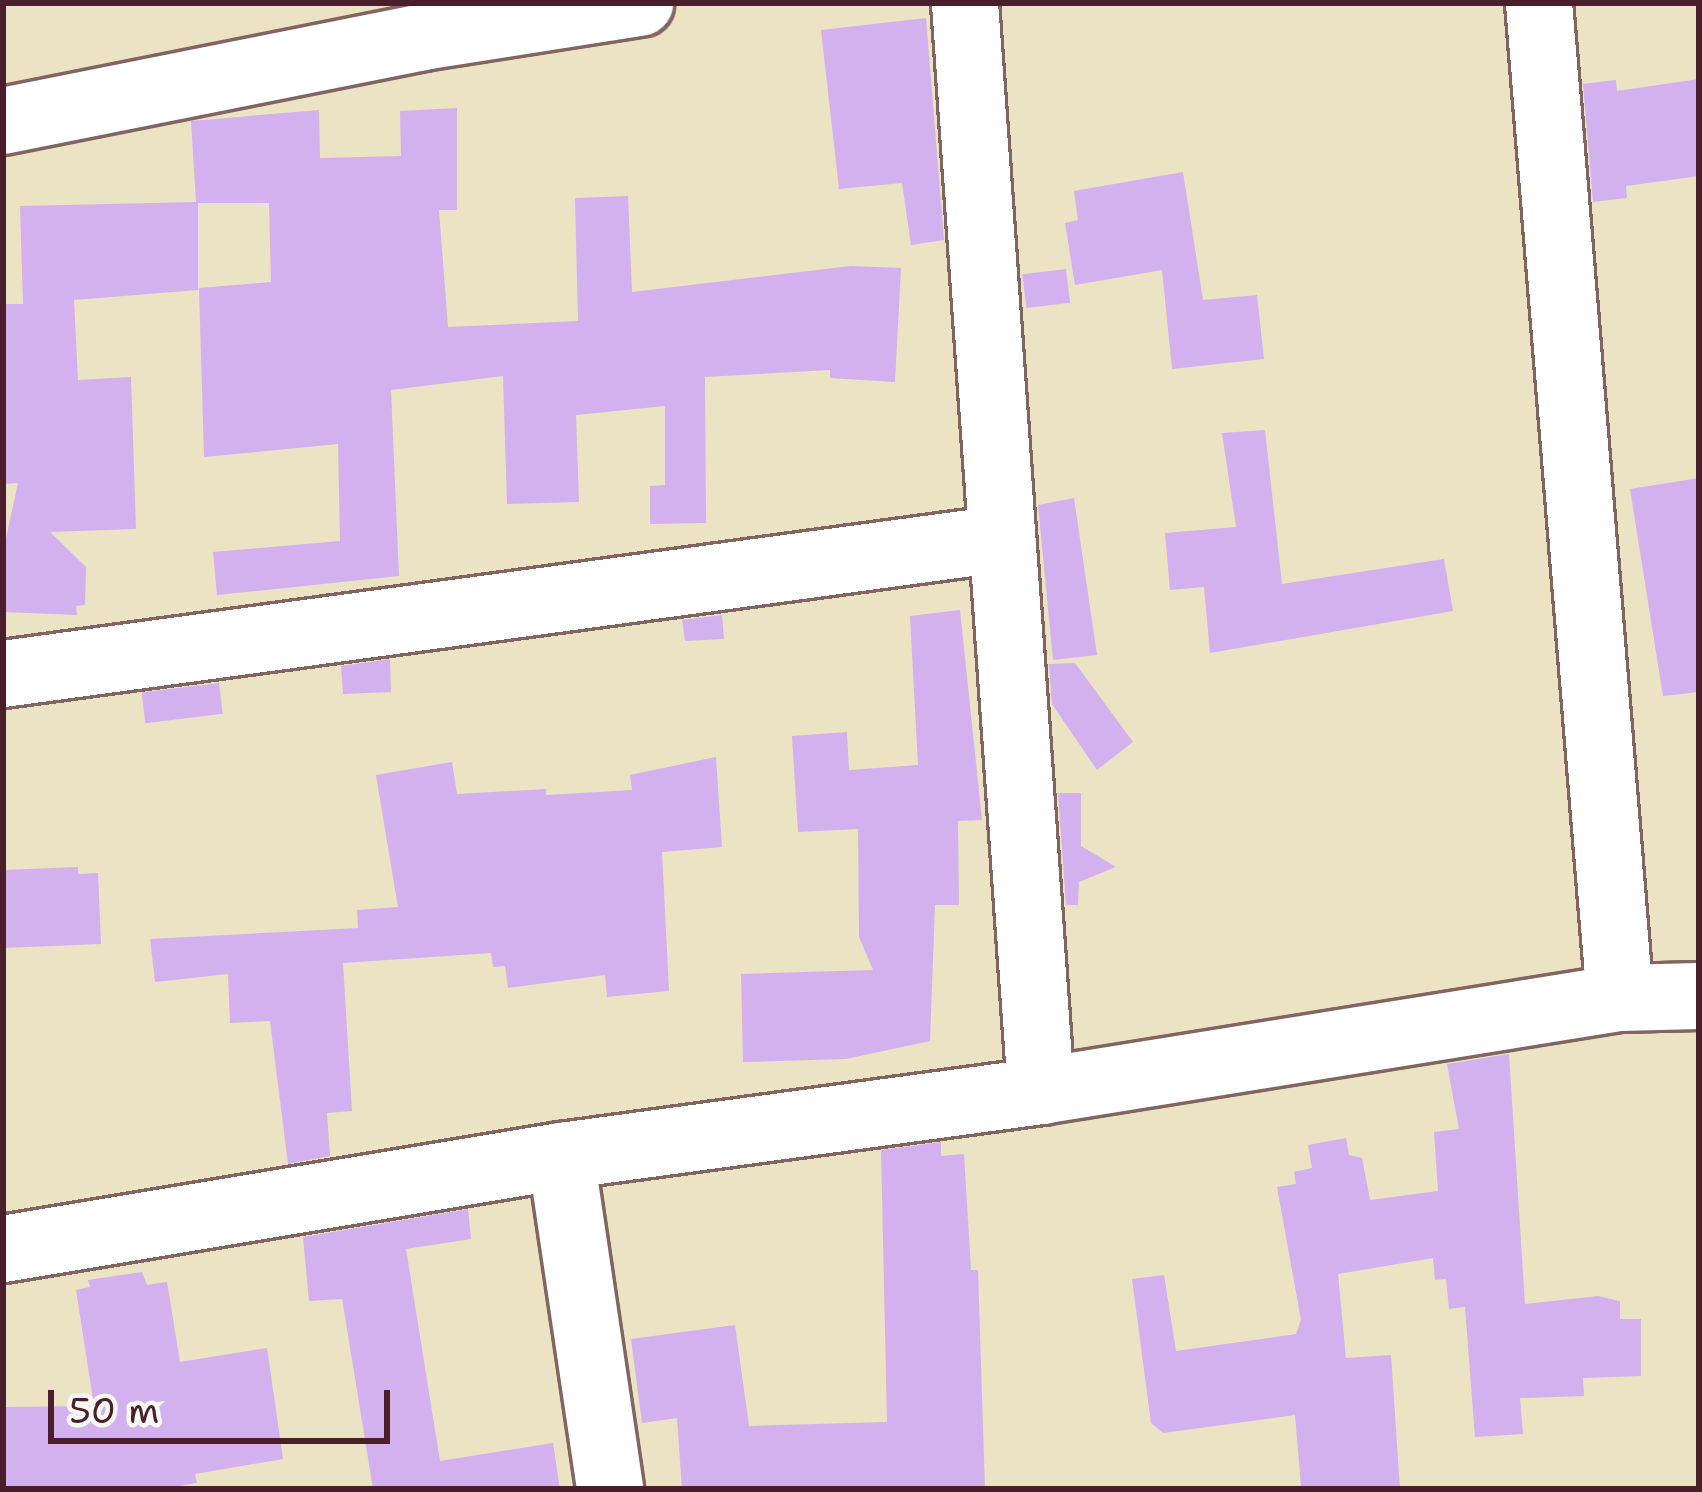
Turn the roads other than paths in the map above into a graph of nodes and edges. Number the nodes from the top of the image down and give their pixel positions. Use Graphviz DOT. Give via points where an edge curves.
graph roads {
  1 [pos="640,3"];
  2 [pos="965,3"];
  3 [pos="1539,3"];
  4 [pos="421,20"];
  5 [pos="3,121"];
  6 [pos="1000,539"];
  7 [pos="3,674"];
  8 [pos="1699,996"];
  9 [pos="1620,998"];
  10 [pos="1041,1091"];
  11 [pos="561,1156"];
  12 [pos="3,1250"];
  13 [pos="610,1489"];
  1 -- 4 [label="street"];
  2 -- 6 [label="street"];
  3 -- 9 [label="street"];
  4 -- 5 [label="street"];
  6 -- 7 [label="street"];
  6 -- 10 [label="street"];
  8 -- 9 [label="street"];
  9 -- 10 [label="street"];
  10 -- 11 [label="street"];
  11 -- 12 [label="street"];
  11 -- 13 [label="street"];
}
